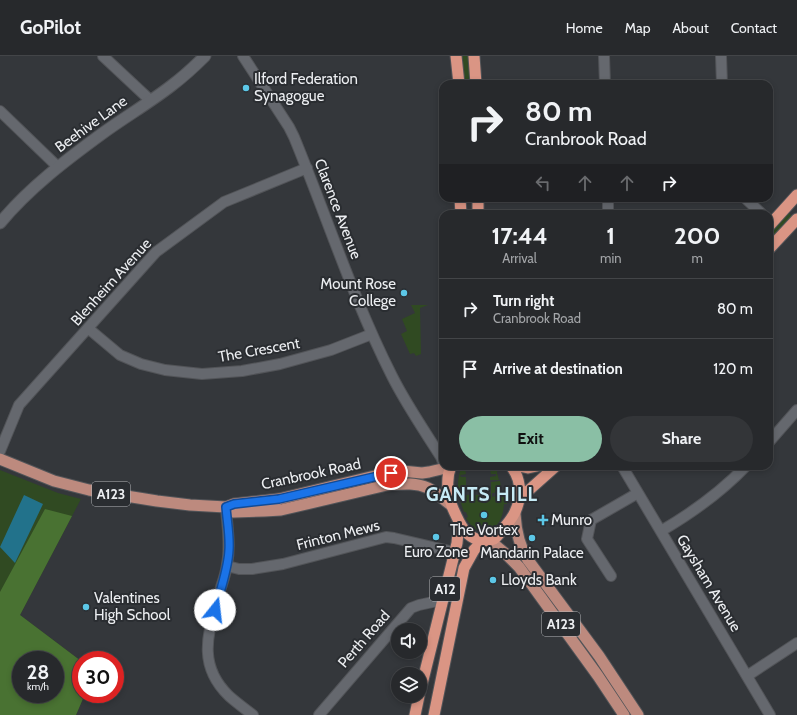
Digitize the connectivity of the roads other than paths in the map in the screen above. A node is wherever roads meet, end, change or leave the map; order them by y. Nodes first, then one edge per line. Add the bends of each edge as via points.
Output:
1 (103, 56) edge
2 (205, 56) edge
3 (243, 56) edge
4 (456, 56) edge
5 (474, 56) edge
6 (604, 56) edge
7 (720, 56) edge
8 (459, 80) edge
9 (476, 80) edge
10 (605, 80) edge
11 (722, 80) edge
12 (150, 100) junction
13 (0, 111) edge
14 (58, 167) junction
15 (307, 168) junction
16 (797, 195) edge
17 (749, 202) edge
18 (758, 210) edge
19 (797, 218) edge
20 (773, 221) edge
21 (0, 223) edge
22 (773, 245) edge
23 (88, 329) junction
24 (372, 334) junction
25 (797, 410) edge
26 (773, 437) edge
27 (0, 451) edge
28 (439, 453) edge
29 (0, 459) edge
30 (439, 469) edge
31 (447, 470) edge
32 (513, 470) edge
33 (552, 470) edge
34 (624, 470) edge
35 (742, 470) edge
36 (638, 493) junction
37 (519, 500) junction
38 (451, 505) junction
39 (226, 507) junction
40 (514, 514) junction
41 (460, 522) junction
42 (661, 531) junction
43 (486, 541) junction
44 (454, 552) junction
45 (227, 566) junction
46 (611, 576) dead end
47 (442, 600) junction
48 (797, 644) edge
49 (426, 667) edge
50 (746, 676) junction
51 (418, 703) edge
52 (253, 715) edge
53 (319, 715) edge
54 (415, 715) edge
55 (434, 715) edge
56 (624, 715) edge
57 (638, 715) edge
58 (770, 715) edge

1 - 12 street
2 - 12 main road, Beehive Lane via 172,86
3 - 15 street, Clarence Avenue via 289,127
4 - 8 highway
5 - 9 highway
6 - 10 street
7 - 11 street
12 - 14 main road, Beehive Lane
13 - 14 street
14 - 21 main road, Beehive Lane via 35,186
15 - 23 street, Blenheim Avenue via 224,202 156,252
15 - 24 street, Clarence Avenue via 356,299
16 - 20 highway
17 - 18 street
19 - 22 highway
23 - 24 street, The Crescent via 120,355 141,364 165,370 202,374 242,371 280,364 331,350
23 - 27 street, Blenheim Avenue via 20,405
24 - 28 street, Clarence Avenue via 392,377
25 - 26 street
29 - 39 main road, Cranbrook Road / A123 via 54,481 89,490 157,501
30 - 39 main road, Cranbrook Road / A123 via 422,473 387,473 279,499
31 - 38 highway
32 - 37 highway, A12 via 519,483
33 - 37 highway
34 - 36 street, Gaysham Avenue
35 - 42 street via 693,512
36 - 42 street, Gaysham Avenue
36 - 46 street via 592,520 587,539
37 - 40 highway, A12
38 - 39 main road, Cranbrook Road / A123 via 420,485 402,484 387,485 281,510 234,512
38 - 41 highway
39 - 45 street via 229,549
40 - 43 highway, A12 via 499,534
40 - 57 main road, A123 via 521,547 528,560 599,656
41 - 43 highway, A123 via 472,538
41 - 44 highway, A12
42 - 50 street, Gaysham Avenue
43 - 55 highway, A12 via 474,550 464,568
43 - 56 main road, A123 via 519,566
44 - 45 street, Frinton Mews via 386,537 283,564 252,569
44 - 47 highway, A12
45 - 52 street via 208,636 209,662 220,685
47 - 49 highway, A12
47 - 53 street, Perth Road via 411,608
48 - 50 street
50 - 58 street, Gaysham Avenue
51 - 54 highway

